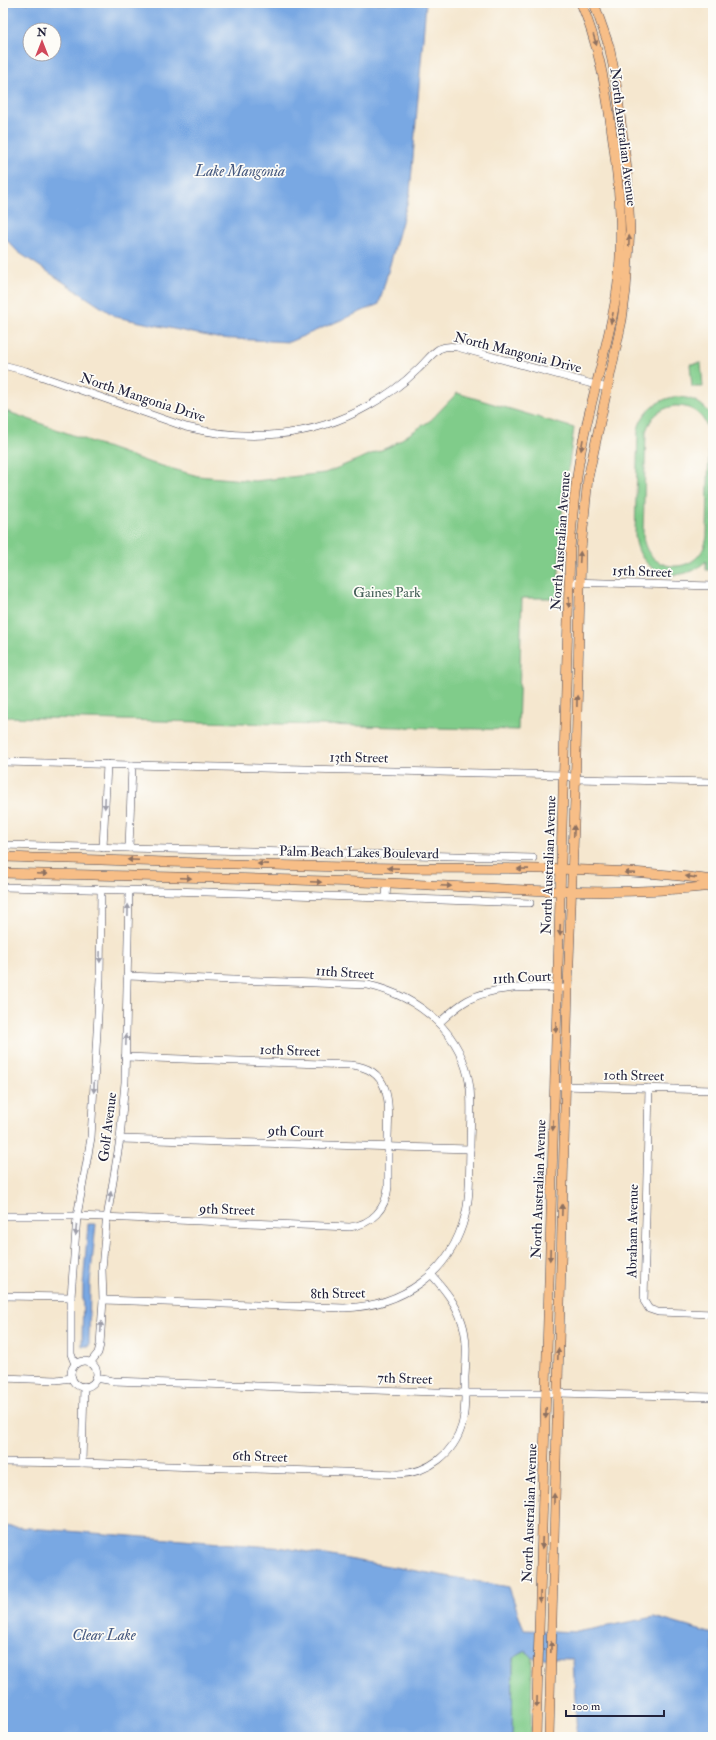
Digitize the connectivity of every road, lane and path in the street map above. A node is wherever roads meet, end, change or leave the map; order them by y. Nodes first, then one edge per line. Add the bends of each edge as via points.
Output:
1 (581, 3) edge
2 (594, 3) edge
3 (3, 365) edge
4 (596, 384) junction
5 (607, 388) junction
6 (569, 582) junction
7 (579, 582) junction
8 (713, 586) edge
9 (3, 762) edge
10 (107, 764) junction
11 (132, 765) junction
12 (564, 775) junction
13 (576, 778) junction
14 (713, 782) edge
15 (3, 845) edge
16 (103, 848) junction
17 (129, 848) junction
18 (209, 850) junction
19 (475, 856) junction
20 (3, 857) edge
21 (532, 858) dead end
22 (209, 863) junction
23 (339, 866) junction
24 (476, 868) junction
25 (562, 870) junction
26 (573, 870) junction
27 (3, 873) edge
28 (208, 879) junction
29 (713, 880) edge
30 (339, 882) junction
31 (387, 883) junction
32 (713, 886) edge
33 (3, 887) edge
34 (101, 890) junction
35 (129, 891) junction
36 (561, 891) junction
37 (207, 892) junction
38 (573, 892) junction
39 (386, 898) junction
40 (530, 903) dead end
41 (128, 976) junction
42 (557, 988) junction
43 (568, 988) junction
44 (439, 1023) junction
45 (125, 1057) junction
46 (554, 1086) junction
47 (566, 1086) junction
48 (649, 1088) junction
49 (713, 1090) edge
50 (120, 1139) junction
51 (389, 1147) junction
52 (470, 1149) junction
53 (3, 1216) edge
54 (77, 1216) junction
55 (106, 1218) junction
56 (431, 1274) junction
57 (3, 1296) edge
58 (71, 1297) junction
59 (103, 1300) junction
60 (713, 1314) edge
61 (90, 1363) junction
62 (75, 1364) junction
63 (3, 1378) edge
64 (72, 1378) junction
65 (96, 1378) junction
66 (84, 1386) junction
67 (465, 1393) junction
68 (546, 1393) junction
69 (557, 1393) junction
70 (713, 1397) edge
71 (3, 1462) edge
72 (82, 1463) junction
73 (536, 1737) edge
74 (548, 1737) edge

1 -> 4 main road, North Australian Avenue via 598,51 604,78 614,146 619,206 616,296 605,354
5 -> 2 main road, North Australian Avenue via 626,290 629,200 625,144 615,75 609,46
3 - 4 street, North Mangonia Drive via 186,427 243,436 300,431 351,415 388,393 436,351 448,346
4 - 5 street, North Mangonia Drive
4 -> 6 main road, North Australian Avenue via 577,477
7 -> 5 main road, North Australian Avenue via 588,478
6 - 7 street, 15th Street
6 -> 12 main road, North Australian Avenue
7 - 8 street, 15th Street
13 -> 7 main road, North Australian Avenue
9 - 10 street, 13th Street
10 - 11 street, 13th Street
10 -> 16 street
11 - 12 street, 13th Street
11 - 17 street
12 - 13 street, 13th Street
12 - 25 main road, North Australian Avenue
13 - 14 street, 13th Street
26 -> 13 main road, North Australian Avenue
15 - 16 street
16 - 17 street
17 - 18 street
18 - 19 street
18 - 22 street
19 - 21 street
19 - 24 street
22 -> 20 main road, Palm Beach Lakes Boulevard
23 -> 22 main road, Palm Beach Lakes Boulevard
24 -> 23 main road, Palm Beach Lakes Boulevard
23 - 30 main road
25 -> 24 main road, Palm Beach Lakes Boulevard
25 - 26 main road, Palm Beach Lakes Boulevard
25 - 36 main road, North Australian Avenue
29 -> 26 main road, Palm Beach Lakes Boulevard via 669,874
26 - 38 main road, North Australian Avenue
27 -> 28 main road
28 -> 30 main road
28 - 37 street
30 - 31 main road
31 -> 36 main road
31 - 39 street
32 - 38 main road via 668,891
33 - 34 street
34 - 35 street
34 -> 54 street, Golf Avenue via 100,979 91,1138
35 - 37 street
41 -> 35 street, Golf Avenue
36 - 38 main road
36 -> 42 main road, North Australian Avenue
37 - 39 street
38 - 43 main road, North Australian Avenue
39 - 40 street
41 - 44 street, 11th Street via 368,986 411,1001
45 -> 41 street, Golf Avenue
42 - 43 street, 11th Court
42 - 44 street, 11th Court via 490,992 457,1006
42 -> 46 main road, North Australian Avenue
43 - 47 main road, North Australian Avenue
44 - 52 street, 11th Street via 460,1054 468,1078 471,1104
45 - 50 street, Golf Avenue
45 - 51 street, 10th Street via 361,1067 370,1070 388,1093
46 - 47 street, 10th Street
46 -> 68 main road, North Australian Avenue
47 - 48 street, 10th Street
69 -> 47 main road, North Australian Avenue
48 - 49 street, 10th Street
48 - 60 street, Abraham Avenue via 644,1301 649,1309 658,1312
50 - 51 street, 9th Court
55 -> 50 street, Golf Avenue
51 - 52 street, 9th Court
51 - 55 street, 9th Street via 385,1202 373,1218 355,1226
52 - 56 street, 8th Street via 468,1200 463,1222 452,1248
53 - 54 street, 9th Street
54 - 55 street, 9th Street
54 -> 58 street, Golf Avenue
55 - 59 street, Golf Avenue via 102,1269
56 - 59 street, 8th Street via 399,1296 359,1307
56 - 67 street, 6th Street via 453,1302 462,1322 466,1346
57 - 58 street
58 - 62 street, Golf Avenue via 71,1354
61 -> 59 street, Golf Avenue via 98,1353 100,1345
61 - 62 street via 83,1361
61 - 65 street via 95,1368
62 - 64 street via 71,1370
63 - 64 street
64 - 66 street via 76,1384
65 - 66 street via 91,1384
65 - 67 street, 7th Street via 113,1381
66 - 72 street
67 - 68 street, 7th Street
67 - 72 street, 6th Street via 462,1425 454,1444 433,1464 414,1472 399,1474
68 - 69 street, 7th Street
68 -> 73 main road, North Australian Avenue
69 - 70 street, 7th Street
74 -> 69 main road, North Australian Avenue
71 - 72 street, 6th Street

